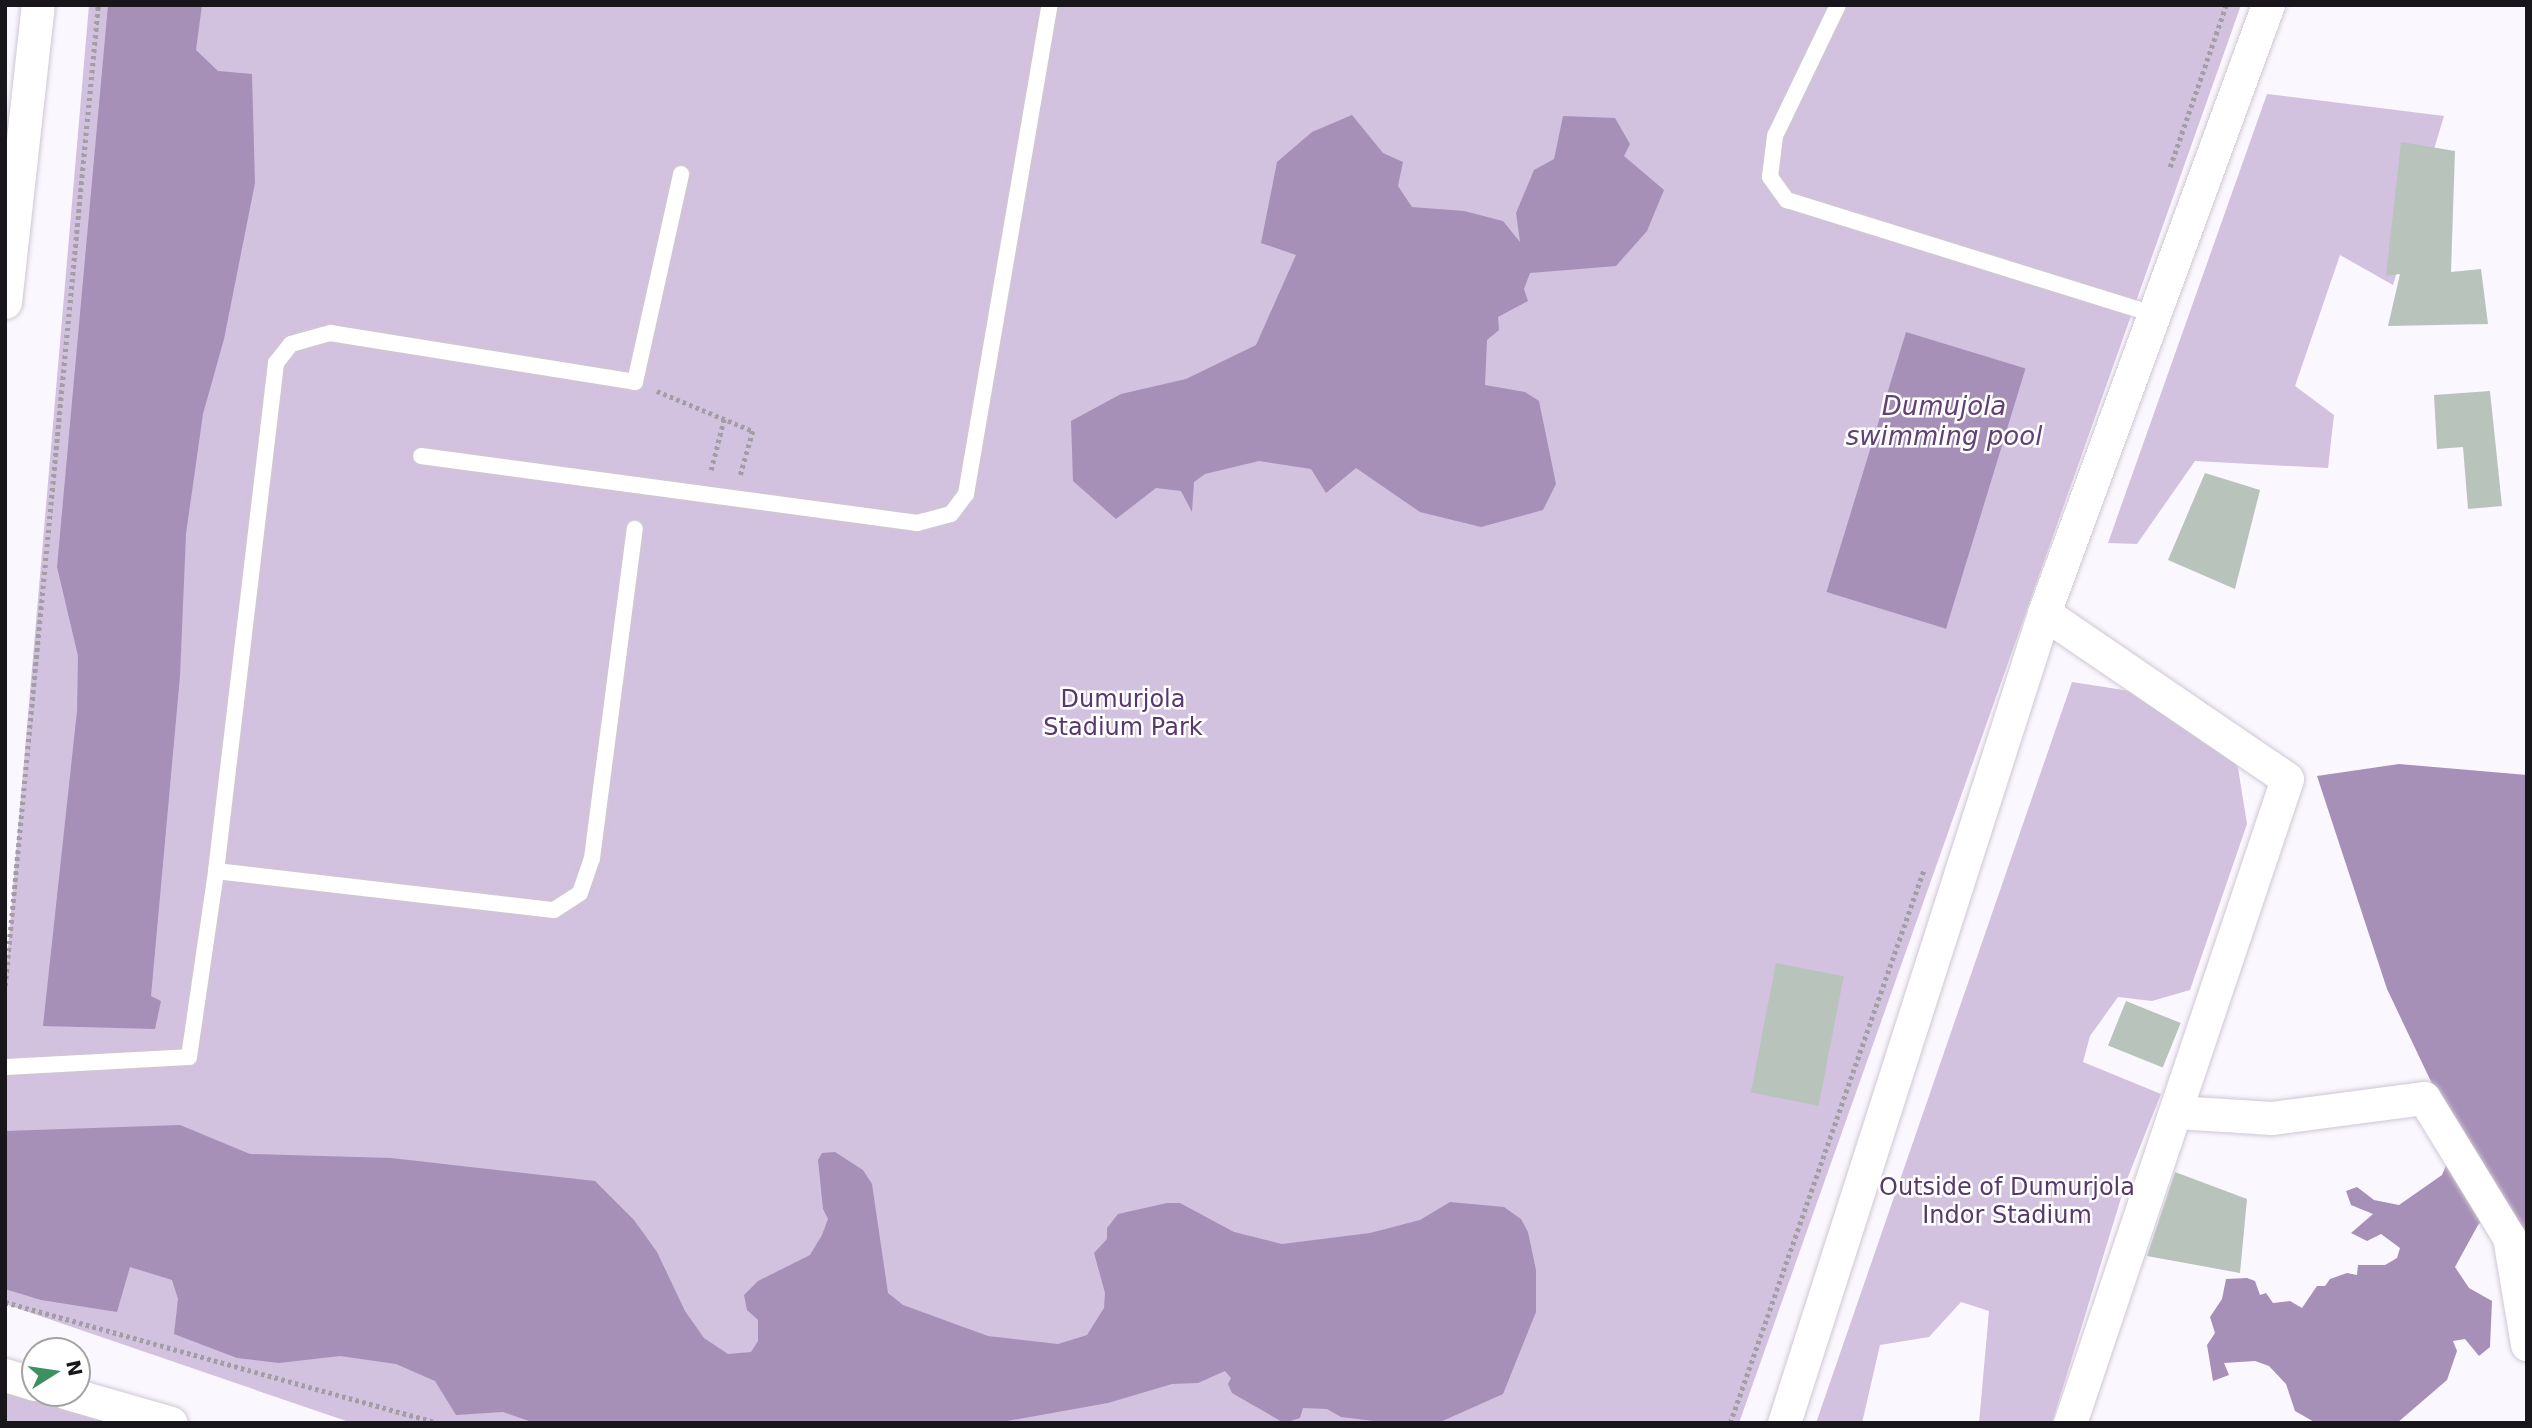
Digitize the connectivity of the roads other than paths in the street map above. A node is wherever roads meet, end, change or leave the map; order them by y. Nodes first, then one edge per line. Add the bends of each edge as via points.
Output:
1 (38, 5) edge
2 (1050, 5) edge
3 (1838, 5) edge
4 (2268, 5) edge
5 (681, 174) dead end
6 (5, 302) edge
7 (2154, 314) junction
8 (421, 456) dead end
9 (635, 529) dead end
10 (2044, 613) junction
11 (216, 871) junction
12 (5, 1067) edge
13 (2176, 1112) junction
14 (2527, 1345) edge
15 (91, 1400) edge
16 (171, 1423) edge
17 (1784, 1423) edge
18 (2070, 1423) edge

1 - 6 street
2 - 8 lane via 966,494 951,514 917,523
3 - 7 lane via 1775,136 1770,177 1787,200
4 - 7 street
5 - 11 lane via 635,382 330,334 290,344 276,363
7 - 10 street
9 - 11 lane via 592,858 580,893 554,910
10 - 13 street via 2287,779
10 - 17 street
11 - 12 lane via 189,1057
13 - 14 street via 2272,1118 2424,1098 2509,1237
13 - 18 street
15 - 16 street

